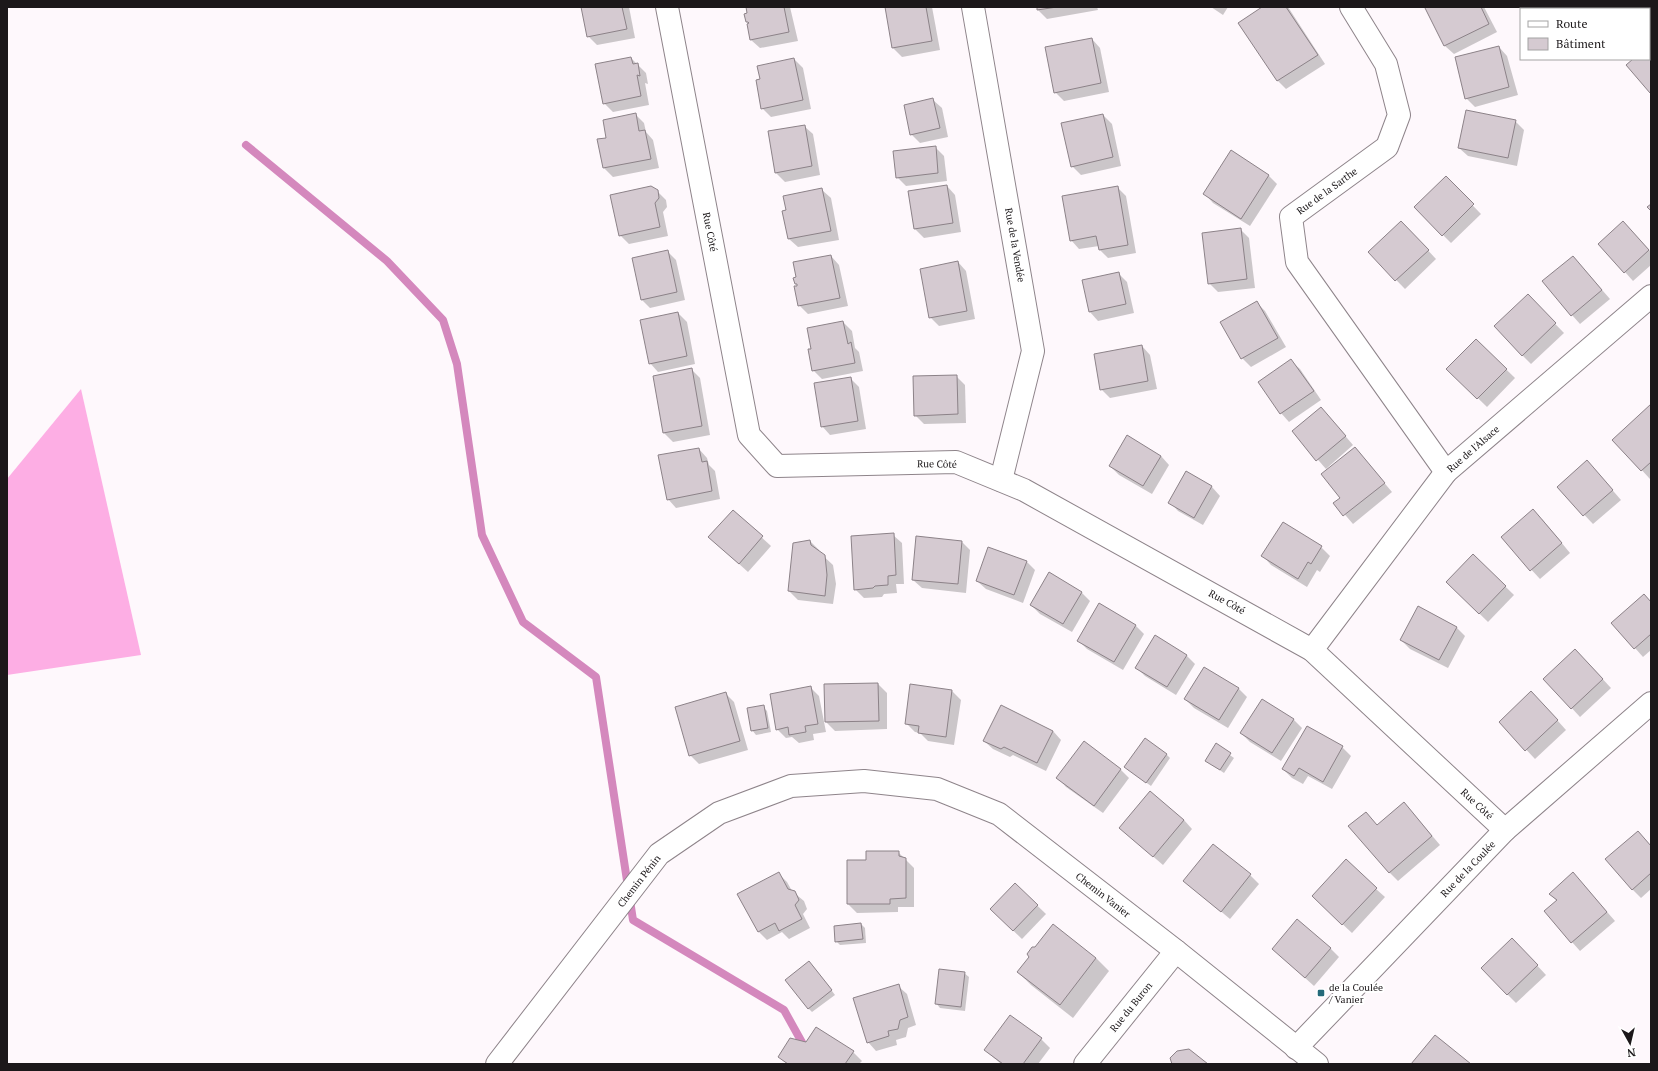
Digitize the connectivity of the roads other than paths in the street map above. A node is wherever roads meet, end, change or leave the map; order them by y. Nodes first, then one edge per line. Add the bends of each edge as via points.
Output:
1 (667, 7) edge
2 (973, 7) edge
3 (1351, 7) edge
4 (1651, 296) edge
5 (1446, 472) junction
6 (1001, 480) junction
7 (1312, 650) junction
8 (1651, 703) edge
9 (864, 781) joint
10 (1505, 830) junction
11 (1176, 951) junction
12 (1296, 1048) junction
13 (497, 1064) edge
14 (1085, 1064) edge
15 (1317, 1064) edge

1 - 6 street, Rue Côté via 749,435 777,466 956,462
2 - 6 street, Rue de la Vendée via 1034,351
3 - 5 street, Rue de la Sarthe via 1386,64 1399,115 1387,147 1291,217 1297,262
4 - 5 street, Rue de l'Alsace
5 - 7 street, Rue de l'Alsace
6 - 7 street, Rue Côté via 1024,490
7 - 10 street, Rue Côté
8 - 10 street, Rue de la Coulée
9 - 11 street, Chemin Vanier via 937,789 999,814
9 - 13 street, Chemin Pénin via 791,786 719,813 659,854
10 - 12 street, Rue de la Coulée
11 - 12 street, Chemin Vanier
11 - 14 street, Rue du Buron
12 - 15 street, Chemin Vanier

